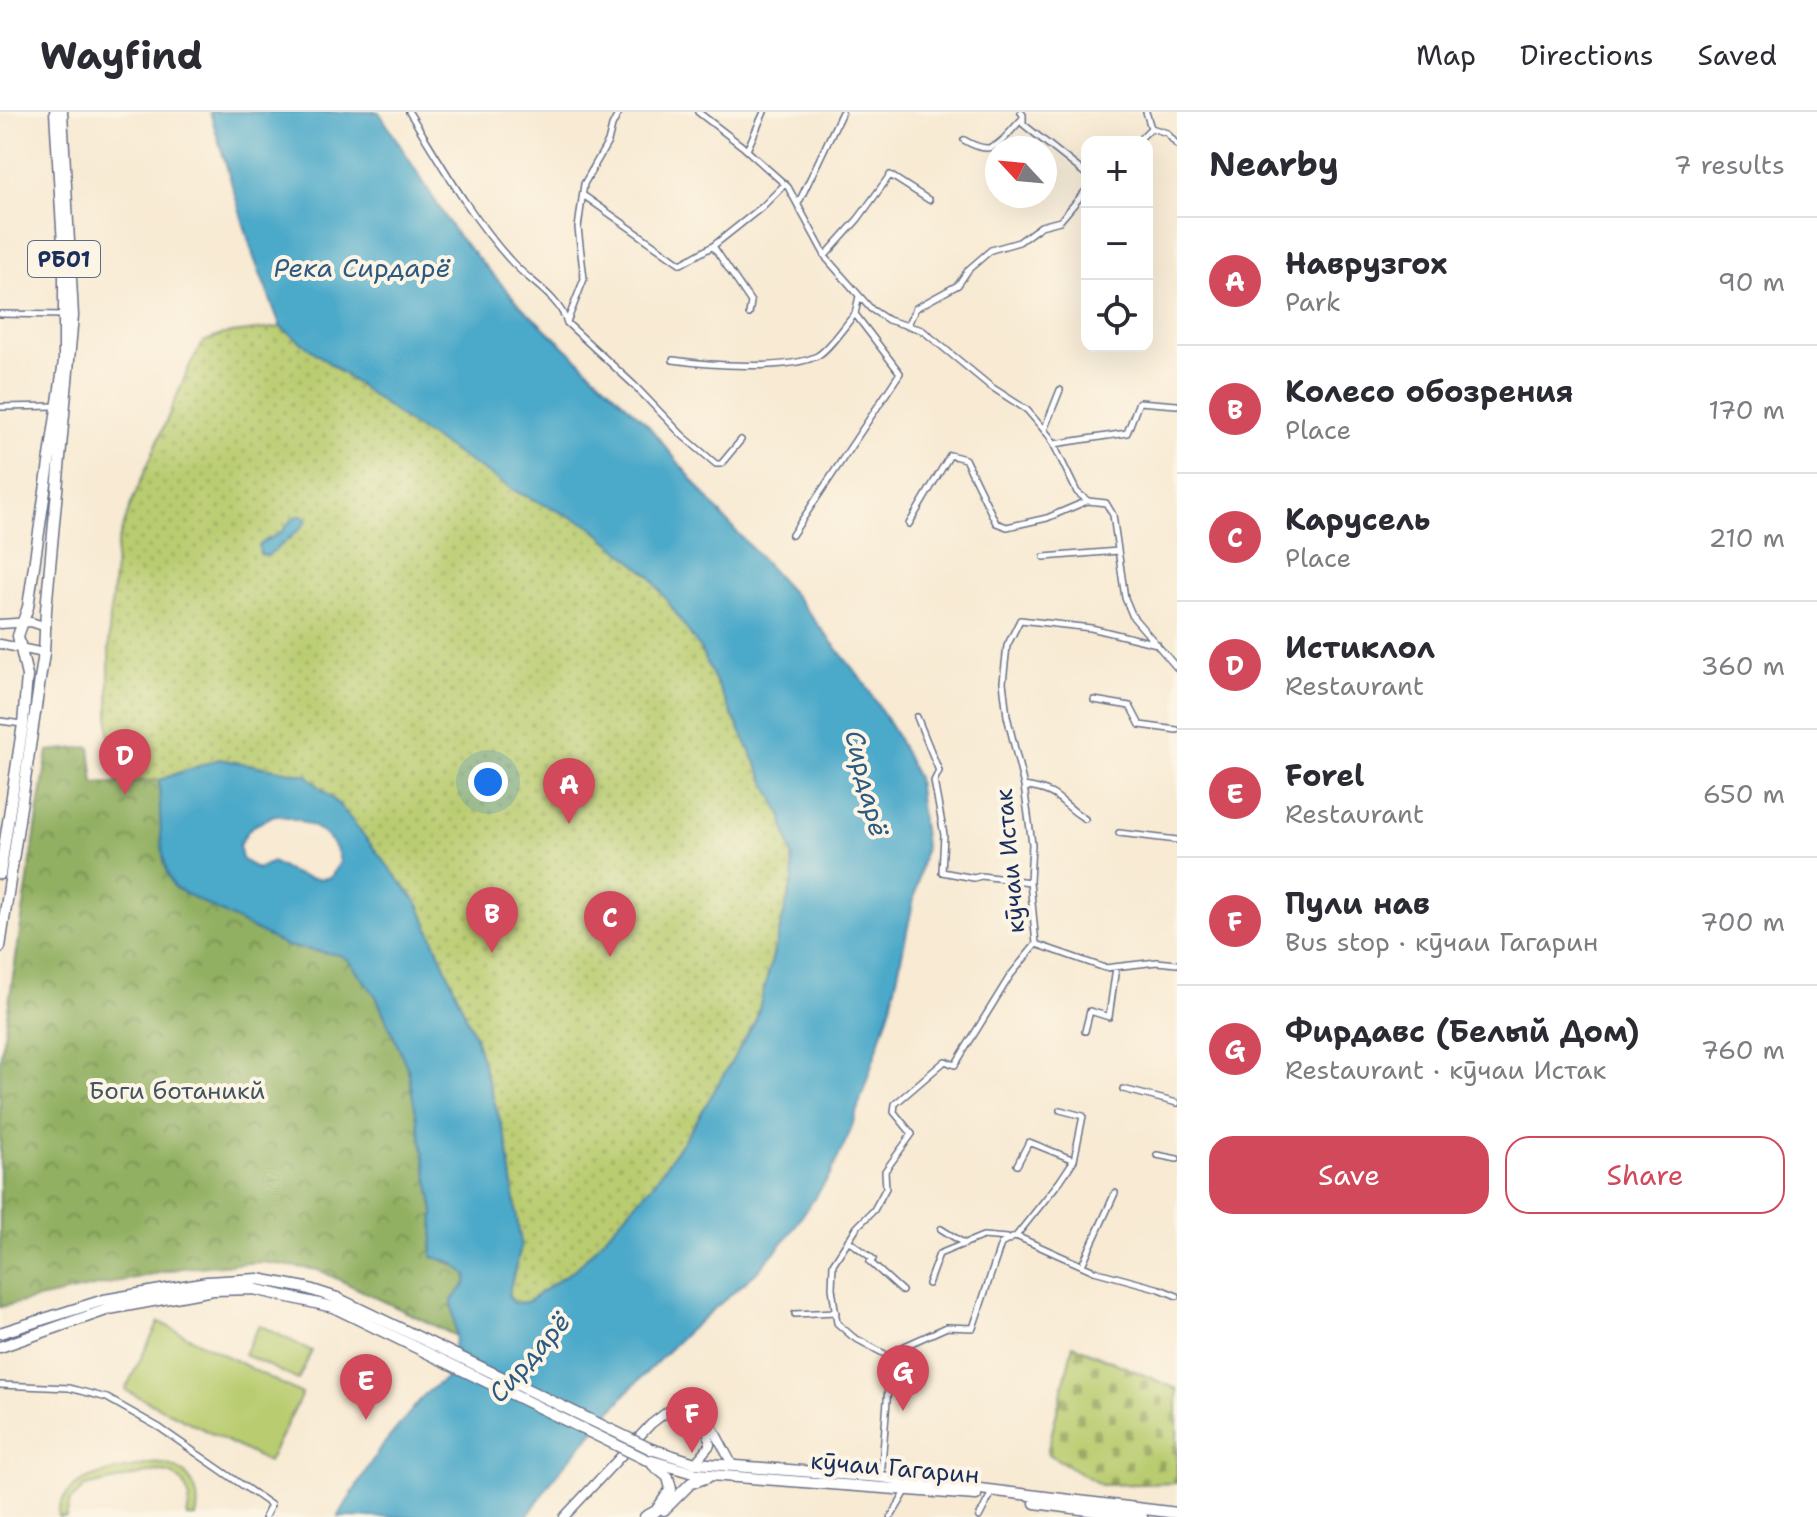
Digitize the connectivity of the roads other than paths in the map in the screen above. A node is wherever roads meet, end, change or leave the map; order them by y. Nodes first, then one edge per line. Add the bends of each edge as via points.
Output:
1 (55, 112) edge
2 (62, 112) edge
3 (409, 112) edge
4 (619, 112) edge
5 (698, 112) edge
6 (764, 112) edge
7 (842, 112) edge
8 (1146, 112) edge
9 (1022, 115) edge
10 (1151, 128) junction
11 (1143, 136) edge
12 (964, 140) dead end
13 (1177, 145) edge
14 (747, 150) junction
15 (1081, 170) edge
16 (785, 184) junction
17 (583, 195) junction
18 (1081, 198) edge
19 (929, 200) dead end
20 (798, 205) junction
21 (713, 246) junction
22 (825, 256) junction
23 (859, 295) junction
24 (0, 314) edge
25 (749, 314) dead end
26 (855, 314) junction
27 (65, 315) junction
28 (567, 323) junction
29 (907, 326) junction
30 (673, 360) dead end
31 (1060, 390) dead end
32 (1177, 405) edge
33 (62, 406) junction
34 (0, 407) edge
35 (1044, 430) junction
36 (741, 440) dead end
37 (1054, 444) junction
38 (1088, 501) junction
39 (909, 524) dead end
40 (792, 535) dead end
41 (1118, 551) junction
42 (1044, 557) dead end
43 (23, 622) junction
44 (0, 624) edge
45 (46, 627) junction
46 (0, 644) edge
47 (1157, 644) junction
48 (20, 648) junction
49 (44, 653) junction
50 (1177, 668) edge
51 (1094, 700) dead end
52 (917, 717) dead end
53 (0, 721) edge
54 (23, 724) junction
55 (1177, 730) edge
56 (1024, 786) junction
57 (1085, 819) dead end
58 (1119, 833) dead end
59 (1177, 840) edge
60 (0, 874) edge
61 (1030, 882) junction
62 (1036, 944) junction
63 (0, 947) edge
64 (1177, 964) edge
65 (1116, 967) junction
66 (1085, 1031) dead end
67 (1123, 1089) dead end
68 (1177, 1103) edge
69 (1060, 1110) dead end
70 (1157, 1155) dead end
71 (1177, 1159) edge
72 (1074, 1160) junction
73 (1017, 1165) dead end
74 (1115, 1193) dead end
75 (941, 1229) dead end
76 (1016, 1236) junction
77 (1008, 1239) junction
78 (848, 1240) junction
79 (966, 1244) junction
80 (1082, 1265) junction
81 (928, 1284) dead end
82 (902, 1291) dead end
83 (1177, 1296) edge
84 (335, 1302) junction
85 (836, 1312) junction
86 (795, 1314) dead end
87 (0, 1333) edge
88 (0, 1347) edge
89 (892, 1358) junction
90 (0, 1385) edge
91 (648, 1454) junction
92 (695, 1463) junction
93 (739, 1467) junction
94 (716, 1474) junction
95 (881, 1482) junction
96 (907, 1489) junction
97 (990, 1496) junction
98 (1177, 1513) edge
99 (265, 1517) edge
100 (564, 1517) edge
101 (572, 1517) edge
102 (645, 1517) edge
103 (657, 1517) edge
104 (891, 1517) edge
105 (979, 1517) edge
106 (1142, 1517) edge

1 - 27 highway, РБ01
2 - 33 highway, РБ01 via 73,316
3 - 28 street via 459,192 510,260 563,310
4 - 17 street
5 - 14 street
6 - 14 street
7 - 20 street
8 - 10 street
9 - 12 street via 994,148 980,150
9 - 15 street via 1023,124
10 - 11 street
10 - 13 street via 1167,133
14 - 16 street
16 - 20 street
16 - 21 street
17 - 21 street via 681,264
17 - 28 street via 578,228 584,279
18 - 29 street via 1060,221 991,250 958,285 916,308
19 - 22 street via 890,175
20 - 22 street
21 - 25 street via 751,302
22 - 23 street
23 - 26 street
23 - 29 street via 888,320
24 - 27 street
26 - 30 street via 819,355 800,360 732,366
26 - 40 street via 900,373
27 - 33 highway, РБ01
28 - 36 street via 716,464
29 - 35 street via 922,330 1027,410
31 - 35 street
32 - 37 street via 1139,402 1127,433
33 - 34 street
33 - 43 highway, РБ01
33 - 45 highway, РБ01
35 - 37 street
37 - 38 street via 1077,492
38 - 39 street via 1007,527 996,523 965,459 950,455
38 - 41 street via 1106,503
41 - 42 street
41 - 47 street via 1125,598 1133,617
43 - 44 main road
43 - 45 main road
43 - 48 highway, РБ01
45 - 49 highway, РБ01
46 - 48 main road
47 - 50 street
47 - 56 street, кӯчаи Истак via 1091,628 1020,620 1007,646 1003,682
48 - 49 main road
48 - 54 highway, РБ01 via 27,676
49 - 63 highway, РБ01
51 - 55 street via 1130,706 1140,725
52 - 61 street via 939,771 934,781 944,835 942,872
53 - 54 street
54 - 60 highway, РБ01
56 - 57 street via 1047,789
56 - 61 street, кӯчаи Истак via 1032,844
58 - 59 street
61 - 62 street, кӯчаи Истак
62 - 65 street via 1105,968
62 - 78 street, кӯчаи Истак via 955,1065 945,1061 895,1104 894,1112 912,1134 885,1171 886,1188 874,1210
64 - 65 street
65 - 66 street via 1109,1017 1090,1011
67 - 68 street
69 - 72 street via 1083,1116
70 - 71 street
72 - 73 street via 1029,1142
72 - 76 street
74 - 80 street
75 - 79 street
76 - 77 street
76 - 80 street
77 - 79 street via 983,1236
77 - 89 street via 1001,1244 973,1328 947,1327 898,1349
78 - 82 street
78 - 85 street, кӯчаи Истак via 833,1264
79 - 81 street via 939,1254
80 - 83 street
84 - 87 highway via 306,1288 258,1279 207,1282 104,1300
84 - 88 highway via 254,1289 213,1290 109,1309
84 - 91 highway, bridge
85 - 86 street
85 - 89 street via 837,1323 853,1337
89 - 95 street
90 - 99 street via 69,1388 107,1398 271,1505
91 - 92 highway, кӯчаи Гагарин
91 - 94 highway, кӯчаи Гагарин via 697,1474
91 - 102 highway via 668,1477 671,1489 665,1502
92 - 93 highway, кӯчаи Гагарин
92 - 101 main road via 710,1445 704,1426 690,1413 670,1415
93 - 95 highway, кӯчаи Гагарин
93 - 100 main road via 708,1419 700,1411 679,1407 651,1424
94 - 95 highway, кӯчаи Гагарин
94 - 103 highway via 691,1483
95 - 96 highway, кӯчаи Гагарин
95 - 98 highway, кӯчаи Гагарин
96 - 97 highway, кӯчаи Гагарин
96 - 104 street
97 - 105 street
97 - 106 highway, кӯчаи Гагарин

